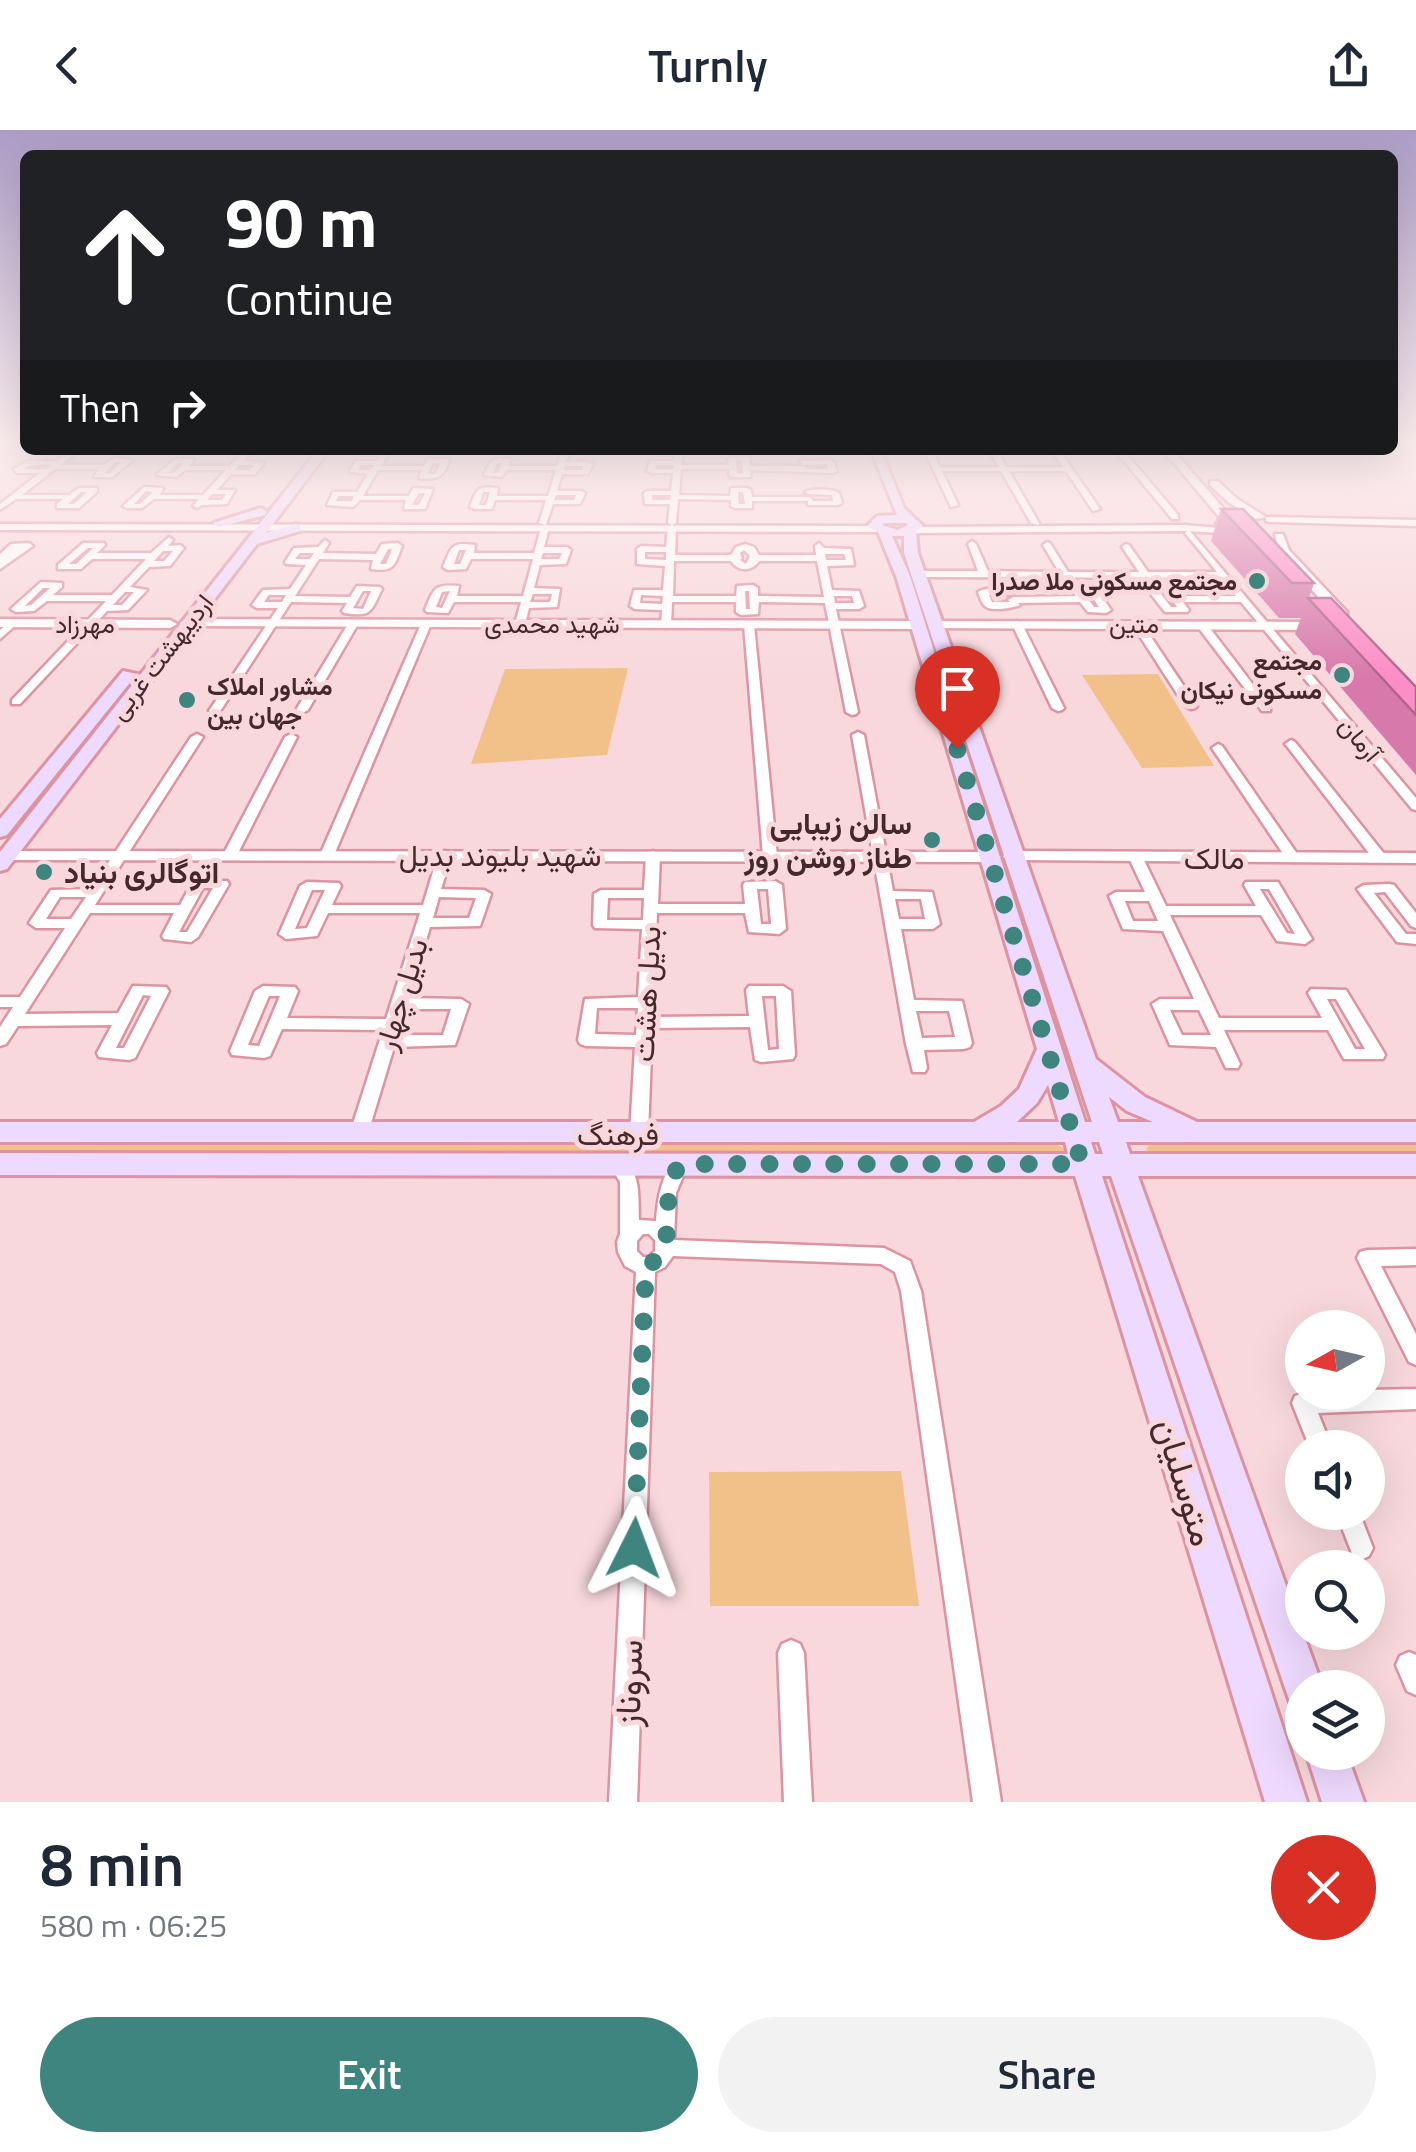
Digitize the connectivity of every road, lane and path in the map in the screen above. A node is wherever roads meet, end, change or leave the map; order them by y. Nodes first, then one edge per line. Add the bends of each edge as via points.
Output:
1 (260, 522) edge
2 (261, 522) edge
3 (545, 522) edge
4 (672, 522) edge
5 (878, 522) edge
6 (879, 522) joint
7 (908, 522) edge
8 (1110, 522) edge
9 (1227, 522) edge
10 (1276, 522) edge
11 (1295, 522) edge
12 (1035, 524) joint
13 (0, 525) edge
14 (216, 525) junction
15 (298, 525) junction
16 (257, 526) junction
17 (544, 526) junction
18 (672, 526) junction
19 (911, 526) junction
20 (1416, 526) edge
21 (1190, 533) dead end
22 (168, 540) dead end
23 (1274, 540) junction
24 (972, 544) dead end
25 (1047, 544) dead end
26 (1126, 547) dead end
27 (90, 556) dead end
28 (153, 556) junction
29 (468, 556) dead end
30 (538, 556) junction
31 (378, 557) dead end
32 (671, 557) junction
33 (918, 574) junction
34 (984, 574) junction
35 (1066, 575) junction
36 (1146, 575) junction
37 (1224, 575) junction
38 (117, 594) junction
39 (46, 598) dead end
40 (527, 598) junction
41 (1082, 598) dead end
42 (290, 599) junction
43 (450, 599) dead end
44 (668, 599) junction
45 (830, 599) junction
46 (1178, 599) dead end
47 (1244, 599) junction
48 (352, 600) dead end
49 (104, 608) junction
50 (6, 623) edge
51 (274, 623) junction
52 (1349, 623) edge
53 (89, 624) junction
54 (178, 624) junction
55 (353, 624) junction
56 (426, 624) junction
57 (520, 624) junction
58 (1021, 624) junction
59 (1137, 624) junction
60 (1202, 624) junction
61 (666, 625) junction
62 (750, 625) junction
63 (836, 625) junction
64 (926, 625) junction
65 (1266, 625) junction
66 (0, 636) edge
67 (16, 702) dead end
68 (1191, 706) dead end
69 (1058, 708) dead end
70 (1266, 709) dead end
71 (302, 710) dead end
72 (215, 711) dead end
73 (852, 712) dead end
74 (90, 722) junction
75 (111, 722) junction
76 (858, 735) dead end
77 (197, 737) dead end
78 (291, 737) dead end
79 (1291, 744) dead end
80 (1218, 748) dead end
81 (1416, 806) edge
82 (0, 831) edge
83 (445, 854) junction
84 (230, 855) junction
85 (327, 855) junction
86 (653, 855) junction
87 (118, 856) junction
88 (770, 856) junction
89 (880, 856) junction
90 (1002, 857) junction
91 (1136, 858) junction
92 (1292, 858) junction
93 (1380, 858) junction
94 (1416, 858) edge
95 (4, 860) edge
96 (94, 893) junction
97 (887, 895) junction
98 (325, 908) dead end
99 (428, 908) junction
100 (750, 908) dead end
101 (84, 909) junction
102 (182, 909) dead end
103 (650, 909) junction
104 (1265, 910) dead end
105 (1161, 911) junction
106 (1413, 916) edge
107 (74, 924) junction
108 (892, 924) junction
109 (1416, 939) edge
110 (0, 1002) edge
111 (24, 1002) junction
112 (398, 1002) junction
113 (646, 1002) junction
114 (1204, 1004) junction
115 (908, 1006) junction
116 (12, 1020) junction
117 (122, 1020) dead end
118 (757, 1021) dead end
119 (278, 1023) dead end
120 (1214, 1024) junction
121 (1332, 1024) dead end
122 (644, 1032) junction
123 (389, 1033) junction
124 (0, 1039) edge
125 (1222, 1041) junction
126 (914, 1044) junction
127 (1049, 1048) junction
128 (1084, 1063) junction
129 (1232, 1064) dead end
130 (918, 1068) dead end
131 (0, 1132) edge
132 (962, 1132) junction
133 (1108, 1132) junction
134 (1214, 1132) junction
135 (1416, 1132) edge
136 (359, 1133) junction
137 (639, 1134) junction
138 (1078, 1148) junction
139 (0, 1164) edge
140 (618, 1164) junction
141 (680, 1164) junction
142 (1119, 1164) junction
143 (1416, 1165) edge
144 (630, 1235) junction
145 (666, 1242) junction
146 (1416, 1257) edge
147 (646, 1264) junction
148 (1416, 1355) edge
149 (1416, 1398) edge
150 (1215, 1429) junction
151 (1314, 1430) edge
152 (1171, 1432) junction
153 (1354, 1530) edge
154 (1361, 1548) dead end
155 (791, 1653) dead end
156 (1298, 1670) edge
157 (1332, 1770) edge
158 (624, 1802) edge
159 (798, 1802) edge
160 (987, 1802) edge
161 (1286, 1802) edge
162 (1343, 1802) edge

1 - 16 main road, اردیبهشت غربی
2 - 16 main road, اردیبهشت غربی
3 - 17 street
4 - 18 street
5 - 18 street
6 - 19 main road
6 - 64 main road
7 - 19 main road
8 - 12 street
9 - 19 street via 1242,535 1185,528
10 - 23 street via 1282,524
11 - 20 street
12 - 19 street
13 - 14 street
14 - 16 main road
14 - 16 main road via 228,533
15 - 16 main road
15 - 16 main road
15 - 17 street
16 - 54 main road, اردیبهشت غربی
17 - 18 street
17 - 30 street
18 - 32 street
19 - 33 main road
20 - 23 street
21 - 37 street, آرمان
22 - 28 street
23 - 52 street
23 - 65 street, متین via 1333,626
24 - 34 street
25 - 35 street
26 - 36 street
27 - 28 street
28 - 38 street
29 - 30 street
30 - 40 street
31 - 42 street via 319,553
32 - 44 street
32 - 45 street via 738,558 738,546 752,547 752,558 821,554
33 - 34 street
33 - 64 main road
34 - 35 street
35 - 36 street
36 - 37 street
37 - 47 street, آرمان
38 - 39 street
38 - 49 street
38 - 49 street via 142,590 124,608
40 - 43 street
40 - 57 street
41 - 58 street via 1011,596
42 - 48 street
42 - 51 street
44 - 45 street via 741,599 741,588 754,588 754,599
44 - 61 street
45 - 63 street
46 - 47 street
47 - 65 street, آرمان
49 - 53 street
50 - 53 street, مهرزاد
50 - 66 street
51 - 54 street, شهید محمدی
51 - 55 street, شهید محمدی
51 - 72 street
53 - 54 street, مهرزاد
53 - 67 street
54 - 74 main road, اردیبهشت غربی
54 - 75 main road, اردیبهشت غربی
55 - 56 street, شهید محمدی
55 - 71 street
56 - 57 street, شهید محمدی
56 - 85 street
57 - 61 street, شهید محمدی
58 - 59 street, متین
58 - 64 street, متین
58 - 69 street
59 - 60 street, متین
59 - 68 street
60 - 65 street, متین
60 - 70 street
61 - 62 street, شهید محمدی
62 - 63 street, شهید محمدی
62 - 88 street
63 - 64 street, شهید محمدی
63 - 73 street
64 - 90 main road
65 - 81 street, آرمان
74 - 75 main road
74 - 82 main road, اردیبهشت غربی
75 - 95 main road, اردیبهشت غربی
76 - 89 street
77 - 87 street
78 - 84 street
79 - 93 street
80 - 92 street
83 - 85 street, شهید بلیوند بدیل
83 - 86 street, شهید بلیوند بدیل
83 - 99 street, بدیل چهار
84 - 85 street, شهید بلیوند بدیل
84 - 87 street, شهید بلیوند بدیل
86 - 88 street, شهید بلیوند بدیل
86 - 103 street, بدیل هشت
87 - 95 street, شهید بلیوند بدیل
87 - 96 street
88 - 89 street, شهید بلیوند بدیل
89 - 90 street, شهید بلیوند بدیل
89 - 97 street
90 - 91 street, مالک
90 - 127 main road, متوسلیان
90 - 128 main road, متوسلیان
91 - 92 street, مالک
91 - 105 street
92 - 93 street, مالک
93 - 94 street, مالک
96 - 101 street
96 - 107 street via 56,894 36,923
97 - 108 street
97 - 108 street via 927,895 934,924
98 - 99 street
99 - 112 street, بدیل چهار
100 - 103 street
101 - 102 street
101 - 107 street
103 - 113 street, بدیل هشت
104 - 105 street
105 - 114 street
106 - 109 street via 1389,888 1364,889 1402,939
107 - 111 street
108 - 115 street
110 - 111 street
111 - 116 street
112 - 123 street, بدیل چهار
112 - 123 street via 461,1004 450,1041
113 - 122 street, بدیل هشت
113 - 122 street via 590,1003 586,1040
114 - 120 street
114 - 125 street via 1160,1004 1176,1041
115 - 126 street
115 - 126 street via 956,1005 964,1043
116 - 117 street
116 - 124 street
118 - 122 street
119 - 123 street
120 - 121 street
120 - 125 street
122 - 137 street, بدیل هشت
123 - 136 street, بدیل چهار
125 - 129 street
126 - 130 street
127 - 132 main road via 1026,1102 1008,1118
127 - 138 main road, متوسلیان
128 - 133 main road, متوسلیان
128 - 134 main road via 1136,1104
131 - 136 main road, فرهنگ
132 - 137 main road, فرهنگ
132 - 138 main road, فرهنگ
133 - 134 main road, فرهنگ
133 - 138 main road, فرهنگ
133 - 142 main road, متوسلیان
134 - 135 main road, فرهنگ
136 - 137 main road, فرهنگ
138 - 141 main road, فرهنگ
138 - 142 main road, فرهنگ
138 - 152 main road, متوسلیان
139 - 140 main road, فرهنگ
140 - 141 main road, فرهنگ
140 - 144 street via 630,1181
141 - 145 street via 667,1193
142 - 143 main road, فرهنگ
142 - 150 main road, متوسلیان
144 - 145 street via 648,1228
144 - 147 street via 626,1252
145 - 147 street via 661,1259
145 - 160 street via 884,1256 903,1267
146 - 148 street via 1367,1258
147 - 158 street, سروناز
149 - 151 street via 1303,1403
150 - 152 main road
150 - 156 main road, متوسلیان
152 - 161 main road, متوسلیان
153 - 154 street
155 - 159 street
157 - 162 main road

